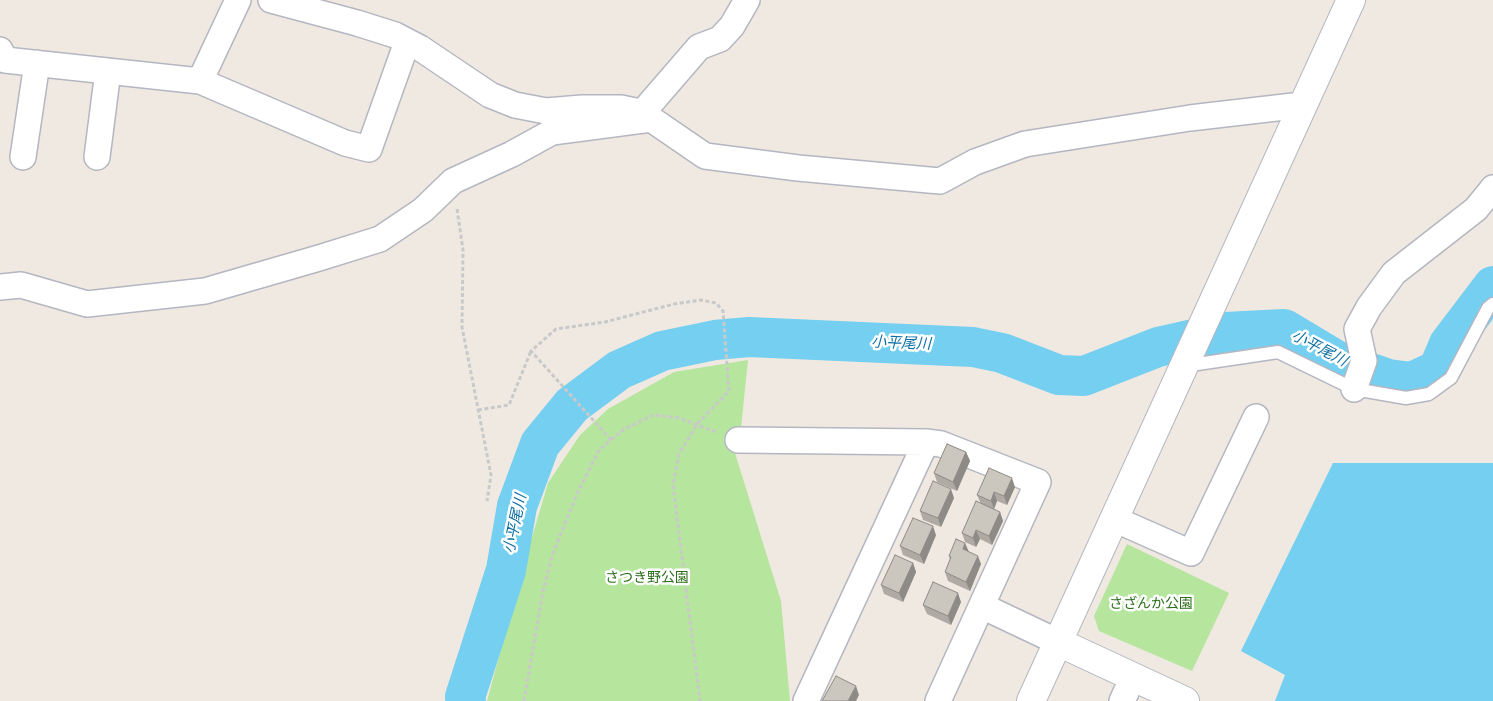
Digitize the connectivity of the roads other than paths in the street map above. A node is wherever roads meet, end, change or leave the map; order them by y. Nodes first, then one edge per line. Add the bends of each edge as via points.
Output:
1 (238, 0) edge
2 (271, 0) edge
3 (747, 0) edge
4 (1351, 0) edge
5 (407, 42) junction
6 (0, 50) edge
7 (36, 63) junction
8 (108, 71) junction
9 (200, 80) junction
10 (1302, 105) junction
11 (646, 116) junction
12 (23, 157) dead end
13 (97, 157) dead end
14 (1493, 188) edge
15 (0, 287) edge
16 (1493, 304) edge
17 (1187, 359) junction
18 (1354, 389) junction
19 (1256, 417) dead end
20 (738, 440) road end
21 (926, 442) junction
22 (1114, 519) junction
23 (982, 606) junction
24 (1058, 642) junction
25 (1127, 689) edge
26 (806, 701) edge
27 (938, 701) edge
28 (1031, 701) edge
29 (1185, 701) edge

1 - 9 street
2 - 5 street via 357,23
3 - 11 street via 732,26 720,39 699,47
4 - 10 street
5 - 9 street via 369,149 345,143
5 - 11 street via 490,95 515,105 546,111 621,108
6 - 7 street via 5,60
7 - 8 street
7 - 12 street
8 - 9 street
8 - 13 street
10 - 11 street via 1190,118 1025,144 975,162 940,181 705,156
10 - 17 street
11 - 15 street via 552,132 453,181 423,210 380,239 205,291 87,304 21,285
14 - 18 street via 1476,209 1394,273 1369,307 1357,328 1364,361
16 - 18 lane via 1450,378 1429,394 1406,398
17 - 18 lane via 1278,352
17 - 22 street
19 - 22 street via 1191,553
20 - 21 street
21 - 23 street via 941,444 1038,482
21 - 26 street
22 - 24 street
23 - 24 street
23 - 27 street
24 - 25 street
24 - 28 street
25 - 29 street

